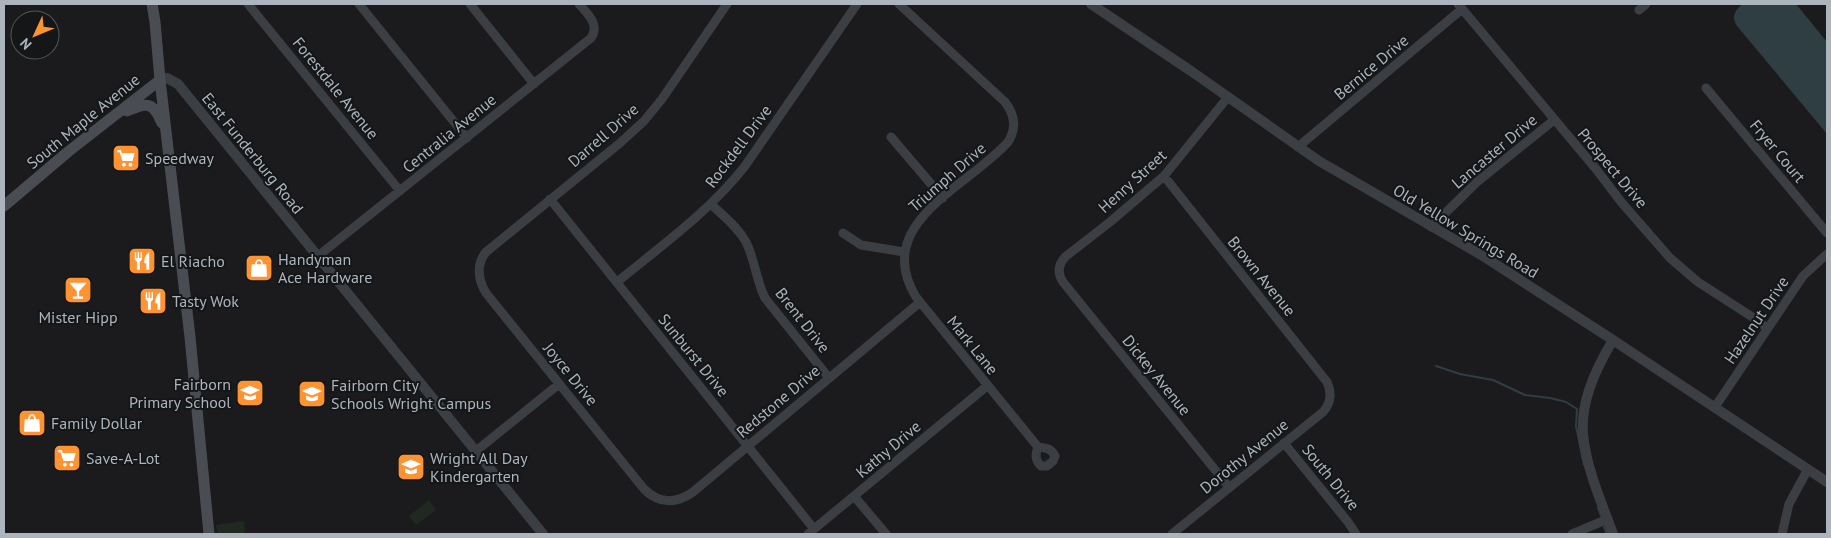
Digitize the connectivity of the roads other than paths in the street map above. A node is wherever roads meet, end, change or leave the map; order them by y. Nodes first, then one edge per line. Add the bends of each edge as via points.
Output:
1 (152, 4) edge
2 (248, 4) edge
3 (359, 4) edge
4 (470, 4) edge
5 (579, 4) edge
6 (727, 4) edge
7 (857, 4) edge
8 (899, 4) edge
9 (1091, 4) edge
10 (1460, 6) edge
11 (160, 80) junction
12 (534, 84) junction
13 (1706, 88) dead end
14 (1228, 97) junction
15 (110, 120) junction
16 (1554, 120) junction
17 (167, 134) junction
18 (891, 137) dead end
19 (467, 138) junction
20 (1298, 147) junction
21 (1164, 176) junction
22 (400, 192) junction
23 (943, 198) junction
24 (550, 199) junction
25 (711, 204) junction
26 (4, 206) edge
27 (1432, 226) junction
28 (843, 233) dead end
29 (1827, 233) edge
30 (904, 252) junction
31 (1827, 254) edge
32 (318, 256) junction
33 (480, 268) joint
34 (616, 282) junction
35 (1063, 282) joint
36 (919, 303) junction
37 (1767, 328) junction
38 (1613, 340) junction
39 (829, 378) junction
40 (560, 384) junction
41 (987, 386) junction
42 (1330, 398) joint
43 (1715, 407) junction
44 (1284, 443) junction
45 (747, 445) junction
46 (1038, 448) dead end
47 (476, 451) junction
48 (1808, 469) junction
49 (1827, 482) edge
50 (1229, 488) junction
51 (648, 493) joint
52 (854, 496) junction
53 (1608, 519) junction
54 (811, 532) edge
55 (1354, 532) edge
56 (209, 534) edge
57 (543, 534) edge
58 (886, 534) edge
59 (1172, 534) edge
60 (1572, 534) edge
61 (1613, 534) edge
62 (1782, 534) edge

1 - 11 main road
2 - 22 street, Forestdale Avenue
3 - 19 street
4 - 12 street
5 - 12 street, Centralia Avenue via 594,22 594,31 590,38
6 - 24 street, Darrell Drive via 644,121
7 - 25 street, Rockdell Drive via 745,166
8 - 23 street, Triumph Drive via 1005,102 1013,114 1014,127 1005,146
9 - 14 street, Old Yellow Springs Road
10 - 16 street, Prospect Drive
10 - 20 street, Bernice Drive
11 - 15 main road, South Maple Avenue
11 - 17 main road
11 - 32 street, East Funderburg Road via 168,78 178,84
12 - 19 street, Centralia Avenue
13 - 29 street, Fryer Court
14 - 20 street, Old Yellow Springs Road
14 - 21 street, Henry Street
15 - 17 main road via 148,105 156,111
15 - 26 main road, South Maple Avenue
16 - 27 street, Lancaster Drive via 1477,182
16 - 37 street, Prospect Drive via 1678,266
17 - 56 main road
18 - 23 street
19 - 22 street, Centralia Avenue
20 - 27 street, Old Yellow Springs Road
21 - 35 street, Henry Street via 1065,257 1058,270
21 - 42 street, Brown Avenue via 1327,382
22 - 32 street, Centralia Avenue
23 - 30 street, Triumph Drive via 914,226
24 - 33 street, Darrell Drive via 486,252
24 - 34 street, Sunburst Drive
25 - 34 street, Rockdell Drive
25 - 39 street, Brent Drive via 745,241 765,298
27 - 38 street, Old Yellow Springs Road
28 - 30 street via 861,245
30 - 36 street, Mark Lane via 907,279
31 - 37 street, Hazelnut Drive via 1810,268
32 - 47 street, East Funderburg Road
33 - 40 street, Joyce Drive via 486,293
34 - 45 street, Sunburst Drive
35 - 50 street, Dickey Avenue
36 - 39 street, Redstone Drive
36 - 41 street, Mark Lane
37 - 43 street, Hazelnut Drive
38 - 43 street, Old Yellow Springs Road
38 - 53 street via 1588,395 1583,440
39 - 45 street, Redstone Drive
40 - 47 street
40 - 51 street, Joyce Drive
41 - 46 street, Mark Lane
41 - 52 street, Kathy Drive
42 - 44 street, Dorothy Avenue via 1323,412
43 - 48 street, Old Yellow Springs Road
44 - 50 street, Dorothy Avenue
44 - 55 street, South Drive
45 - 51 street, Redstone Drive via 678,500 660,500
45 - 54 street, Sunburst Drive
47 - 57 street, East Funderburg Road
48 - 49 street, Old Yellow Springs Road
48 - 62 street via 1789,504
50 - 59 street, Dorothy Avenue
52 - 54 street, Kathy Drive
52 - 58 street
53 - 60 street
53 - 61 street

